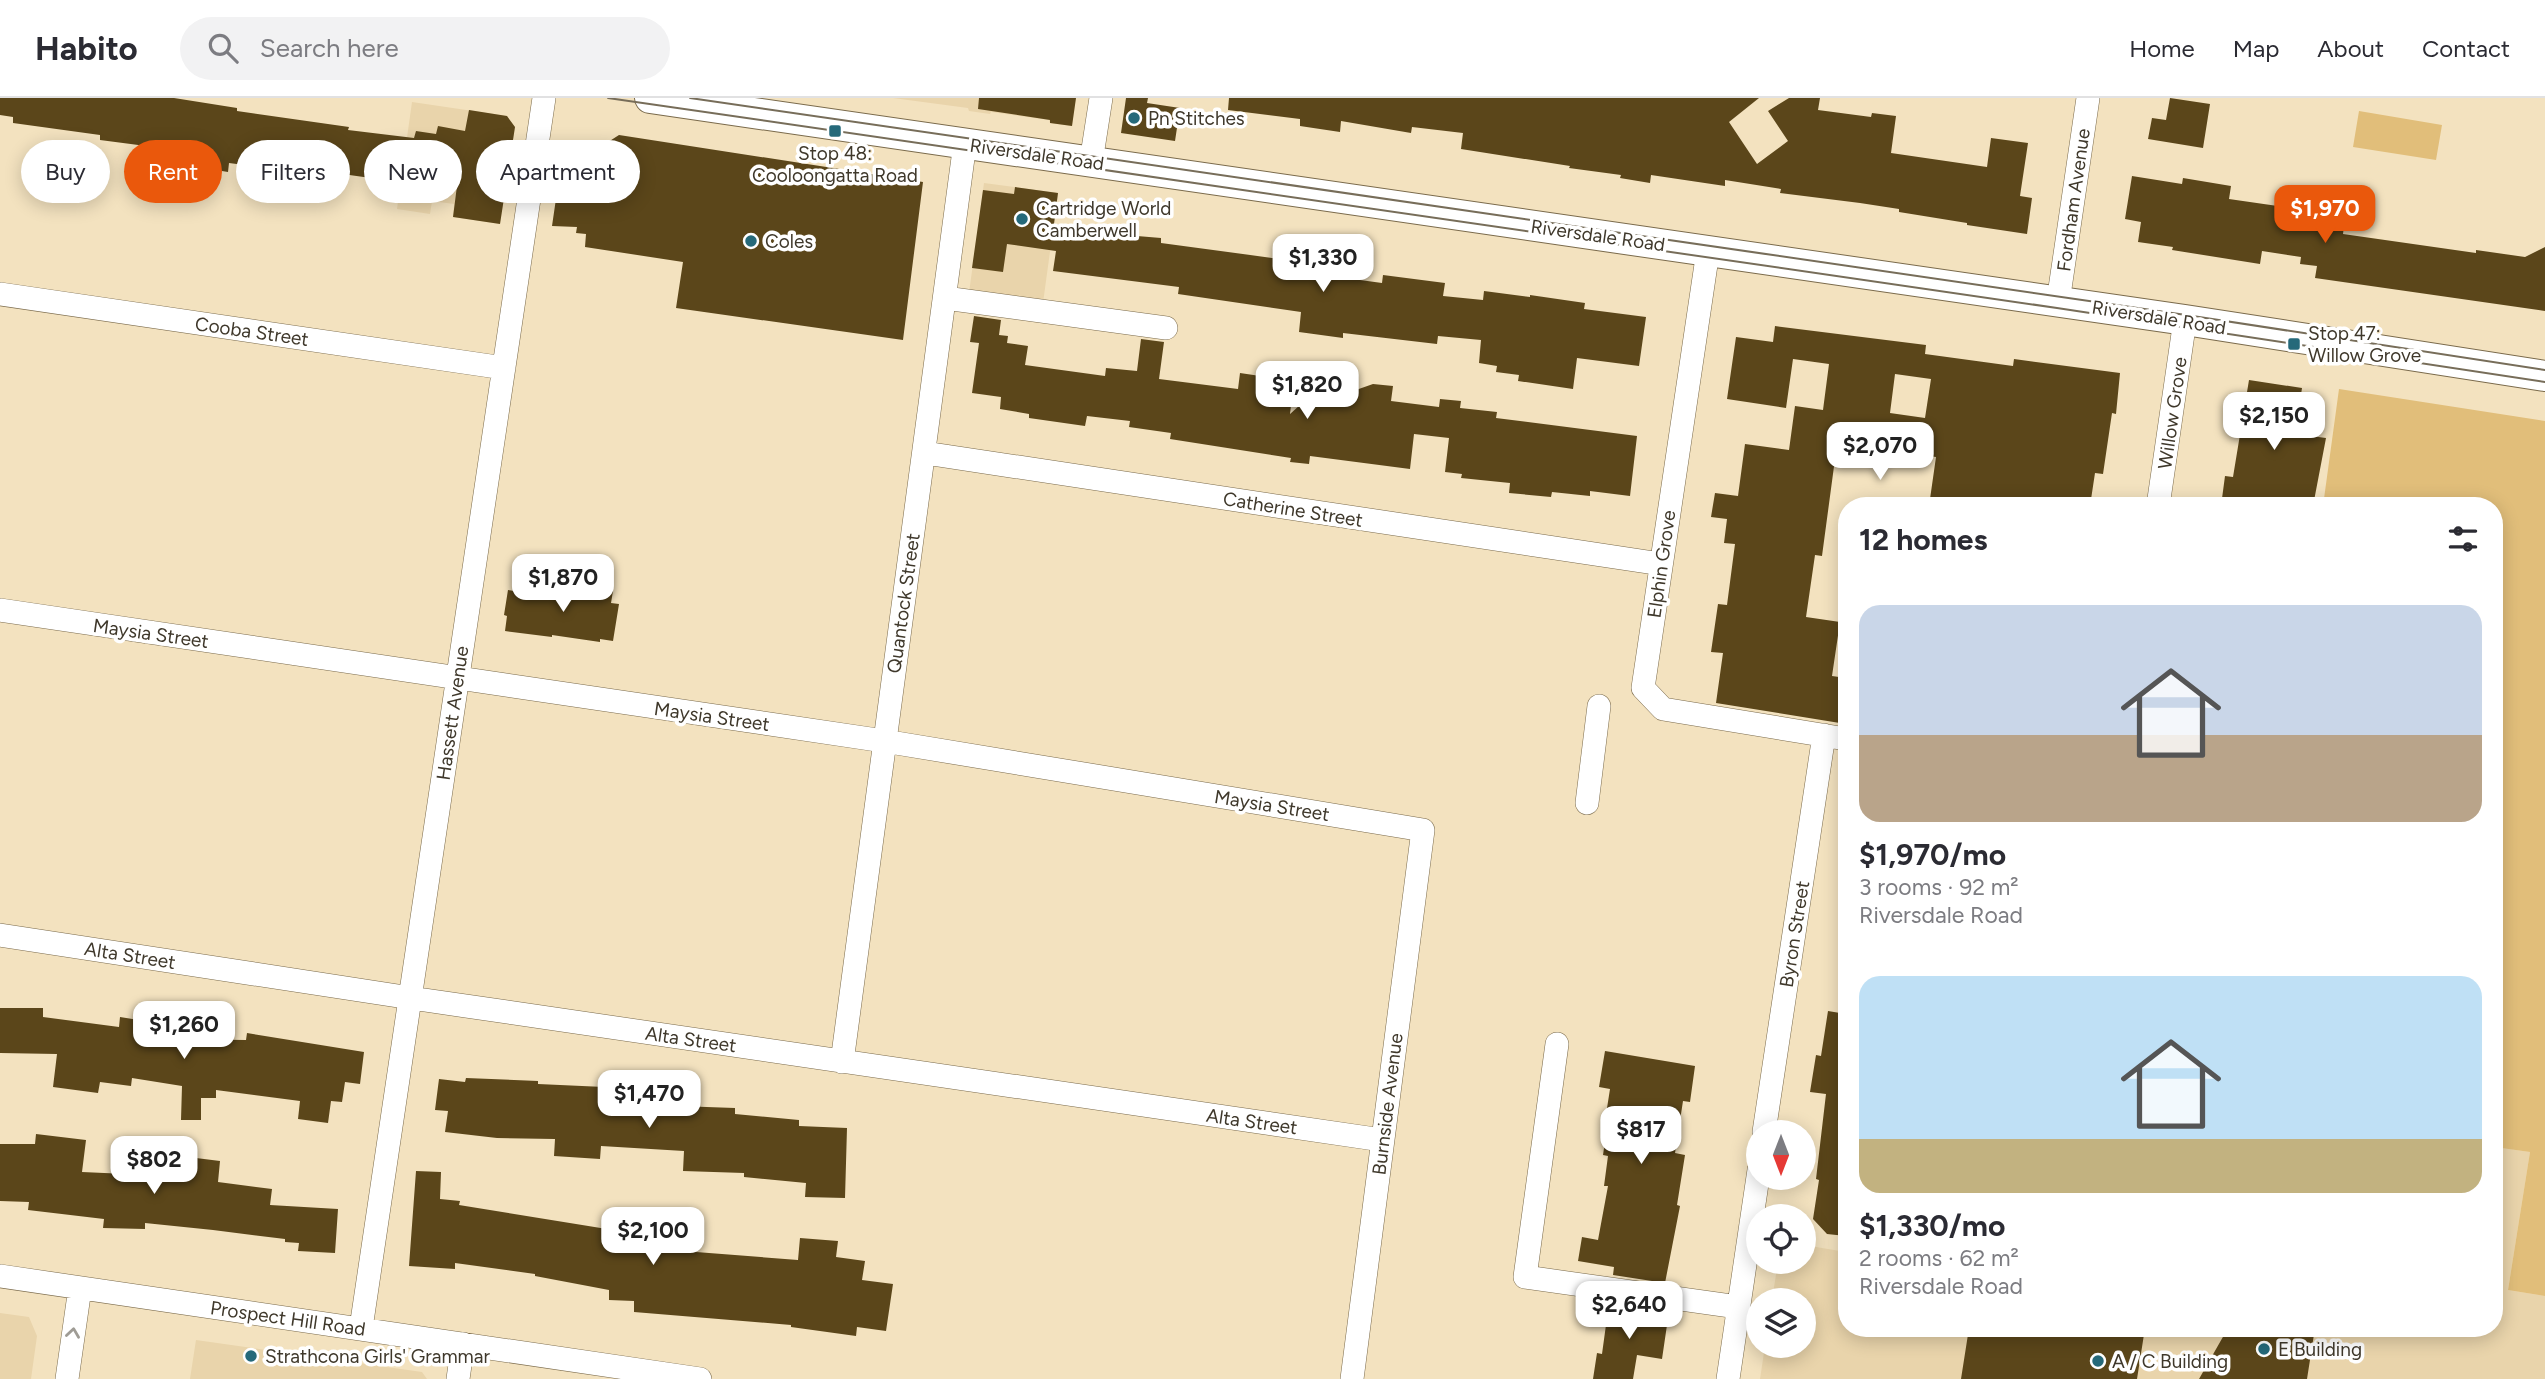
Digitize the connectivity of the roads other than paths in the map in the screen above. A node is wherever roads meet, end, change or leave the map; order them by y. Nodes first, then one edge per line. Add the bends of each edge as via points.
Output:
1 (544, 98) edge
2 (650, 98) edge
3 (1101, 98) edge
4 (2088, 98) edge
5 (965, 143) junction
6 (1091, 162) junction
7 (1708, 251) junction
8 (0, 294) edge
9 (944, 298) junction
10 (2058, 302) junction
11 (2185, 320) junction
12 (1166, 328) dead end
13 (504, 368) junction
14 (2545, 376) edge
15 (925, 453) junction
16 (2159, 497) edge
17 (1661, 564) junction
18 (0, 610) edge
19 (457, 678) junction
20 (1599, 706) dead end
21 (1835, 737) edge
22 (884, 741) junction
23 (1587, 803) dead end
24 (1423, 830) joint
25 (0, 935) edge
26 (411, 998) junction
27 (1557, 1044) dead end
28 (842, 1062) junction
29 (1767, 1120) edge
30 (1382, 1140) junction
31 (1756, 1190) edge
32 (0, 1276) edge
33 (79, 1288) junction
34 (1738, 1307) junction
35 (361, 1328) junction
36 (463, 1344) junction
37 (67, 1379) edge
38 (458, 1379) edge
39 (700, 1379) edge
40 (1352, 1379) edge
41 (1728, 1379) edge

1 - 13 street, Hassett Avenue
2 - 5 main road, Riversdale Road
3 - 6 street
4 - 10 street, Fordham Avenue
5 - 6 main road, Riversdale Road
5 - 9 street, Quantock Street
6 - 7 main road, Riversdale Road
7 - 10 main road, Riversdale Road
7 - 17 street, Elphin Grove
8 - 13 street, Cooba Street
9 - 12 street
9 - 15 street, Quantock Street
10 - 11 main road, Riversdale Road
11 - 14 main road, Riversdale Road
11 - 16 street, Willow Grove
13 - 19 street, Hassett Avenue
15 - 17 street, Catherine Street
15 - 22 street, Quantock Street
17 - 21 street, Elphin Grove via 1643,688 1663,709
18 - 19 street, Maysia Street
19 - 22 street, Maysia Street
19 - 26 street, Hassett Avenue
20 - 23 street
21 - 29 street, Byron Street
22 - 24 street, Maysia Street
22 - 28 street, Quantock Street
24 - 30 street, Burnside Avenue
25 - 26 street, Alta Street
26 - 28 street, Alta Street
26 - 35 street, Hassett Avenue
27 - 34 street via 1525,1277
28 - 30 street, Alta Street
30 - 40 street, Burnside Avenue
31 - 34 street
32 - 33 street, Prospect Hill Road
33 - 35 street, Prospect Hill Road
37 -> 33 street
34 - 41 street
35 - 36 street, Prospect Hill Road
36 - 38 street
36 - 39 street, Prospect Hill Road

